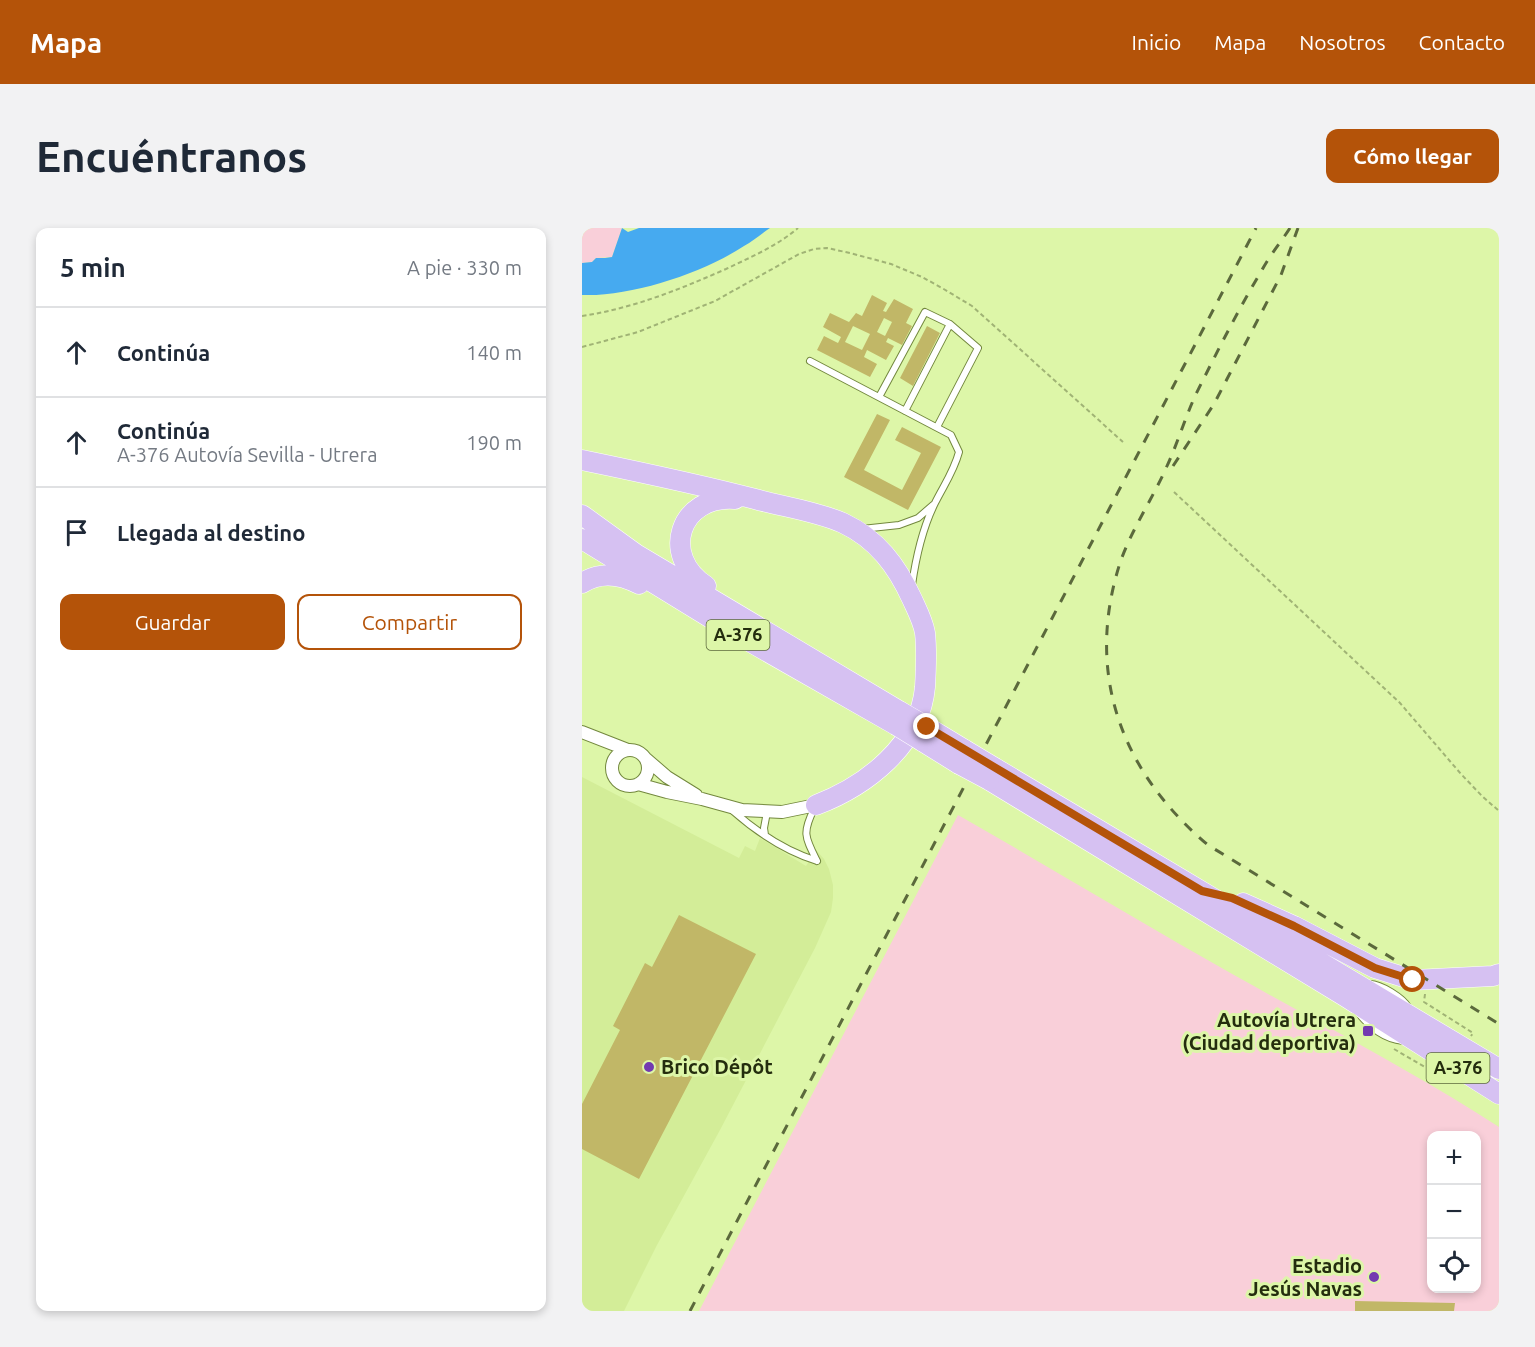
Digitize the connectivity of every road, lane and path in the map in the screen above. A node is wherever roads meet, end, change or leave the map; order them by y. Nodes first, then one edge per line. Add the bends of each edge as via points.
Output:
1 (798, 228) edge
2 (582, 316) edge
3 (950, 324) junction
4 (582, 347) edge
5 (810, 361) dead end
6 (879, 397) junction
7 (905, 411) junction
8 (937, 427) junction
9 (1123, 442) dead end
10 (582, 460) edge
11 (1174, 492) dead end
12 (759, 500) junction
13 (935, 502) junction
14 (582, 515) edge
15 (855, 529) junction
16 (582, 539) edge
17 (582, 583) edge
18 (910, 595) junction
19 (740, 636) junction
20 (784, 641) junction
21 (899, 719) junction
22 (582, 732) edge
23 (628, 750) junction
24 (642, 755) junction
25 (992, 774) junction
26 (638, 784) junction
27 (702, 799) junction
28 (816, 805) junction
29 (728, 806) junction
30 (1499, 811) edge
31 (767, 812) junction
32 (765, 835) junction
33 (1202, 891) junction
34 (1499, 974) edge
35 (1425, 990) dead end
36 (1351, 991) junction
37 (1471, 1036) dead end
38 (1392, 1048) dead end
39 (1499, 1069) edge
40 (1444, 1078) dead end
41 (1499, 1094) edge

1 - 2 path via 758,254 647,302
3 - 6 lane via 925,312
3 - 7 lane
3 - 8 lane via 978,348
4 - 9 path via 638,332 715,301 798,254 827,248 891,264 972,306
5 - 6 lane
6 - 7 lane
7 - 8 lane
8 - 13 lane via 951,435 959,452
10 - 12 main road
11 - 30 path via 1400,703 1461,774
12 - 15 main road
12 - 20 main road via 719,498 698,507 685,522 681,552 700,582
13 - 15 lane via 918,518 899,525
13 - 18 lane via 916,559
14 - 20 main road, A-376 via 636,554
15 - 18 main road via 889,558
16 - 19 main road, A-376
17 - 19 main road via 599,576 622,576
18 - 28 main road via 921,618 926,648 924,692 917,719 905,740 874,772
19 - 21 main road, A-376
20 - 21 main road, A-376
21 - 25 main road, A-376, bridge
22 - 23 street
23 - 24 street
23 - 26 street via 618,754 612,763 612,773 618,782
24 - 26 street via 647,770
24 - 27 street
25 - 33 main road, A-376
25 - 36 main road, A-376
26 - 27 street
27 - 29 street
28 - 31 street via 782,813
28 - 32 lane via 806,831 817,861
29 - 31 street
29 - 32 lane
31 - 32 lane
33 - 34 main road via 1232,898 1375,968 1413,980
33 - 36 main road, A-376
35 - 37 path via 1424,1002 1473,1033
36 - 39 main road, A-376 via 1417,1020
36 - 41 main road, A-376 via 1417,1042
38 - 40 path

